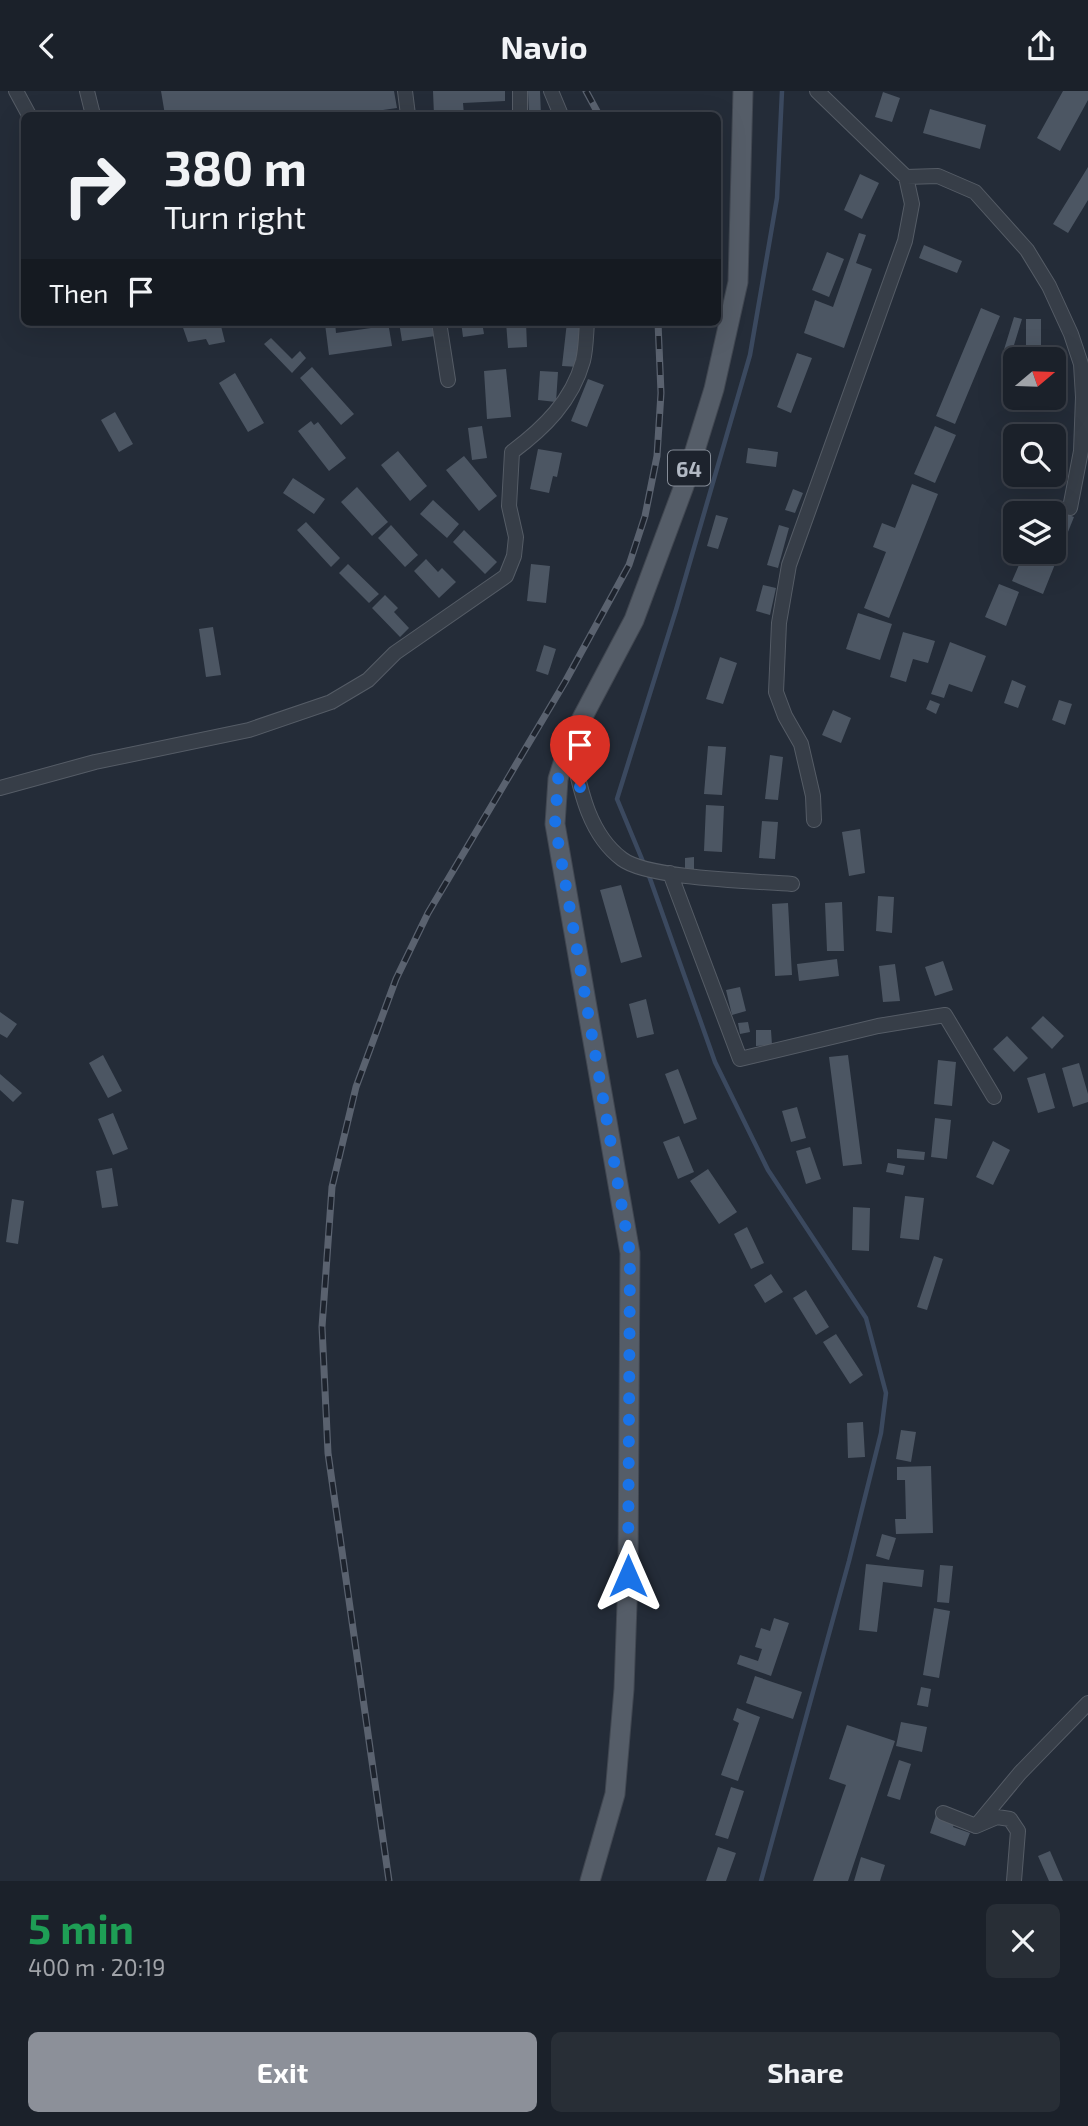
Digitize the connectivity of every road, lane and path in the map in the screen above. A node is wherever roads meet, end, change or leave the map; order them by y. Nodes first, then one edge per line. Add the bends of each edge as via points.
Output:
1 (16, 91) edge
2 (88, 91) edge
3 (405, 91) edge
4 (520, 91) edge
5 (551, 91) edge
6 (743, 91) edge
7 (817, 91) edge
8 (27, 112) edge
9 (92, 112) edge
10 (408, 112) edge
11 (520, 112) edge
12 (560, 112) edge
13 (906, 177) junction
14 (440, 326) edge
15 (587, 326) edge
16 (448, 380) dead end
17 (1084, 446) edge
18 (1070, 508) dead end
19 (570, 741) junction
20 (0, 788) edge
21 (814, 820) dead end
22 (670, 873) junction
23 (792, 884) dead end
24 (994, 1097) dead end
25 (1088, 1703) edge
26 (943, 1813) dead end
27 (976, 1826) junction
28 (590, 1881) edge
29 (1014, 1881) edge

1 - 8 street
2 - 9 street
3 - 10 street
4 - 11 street
5 - 12 street
6 - 19 main road, 64 via 738,282 714,389 634,620
7 - 13 street
13 - 17 street via 938,176 975,192 1027,250 1049,286 1081,364
13 - 21 street via 912,204 905,241 789,565 779,623 776,692 801,744
14 - 16 street
15 - 20 street via 583,360 572,388 553,417 512,452 509,506 516,537 506,576 395,653 369,680 331,702 249,730 95,762
17 - 18 street
19 - 22 street via 591,819 606,843 623,860
19 - 28 main road, 64 via 558,779 555,824 630,1253 624,1689 614,1794
22 - 23 street
22 - 24 street via 740,1059 878,1025 945,1015
25 - 27 street
26 - 27 street
27 - 29 street via 997,1817 1010,1819 1018,1831

